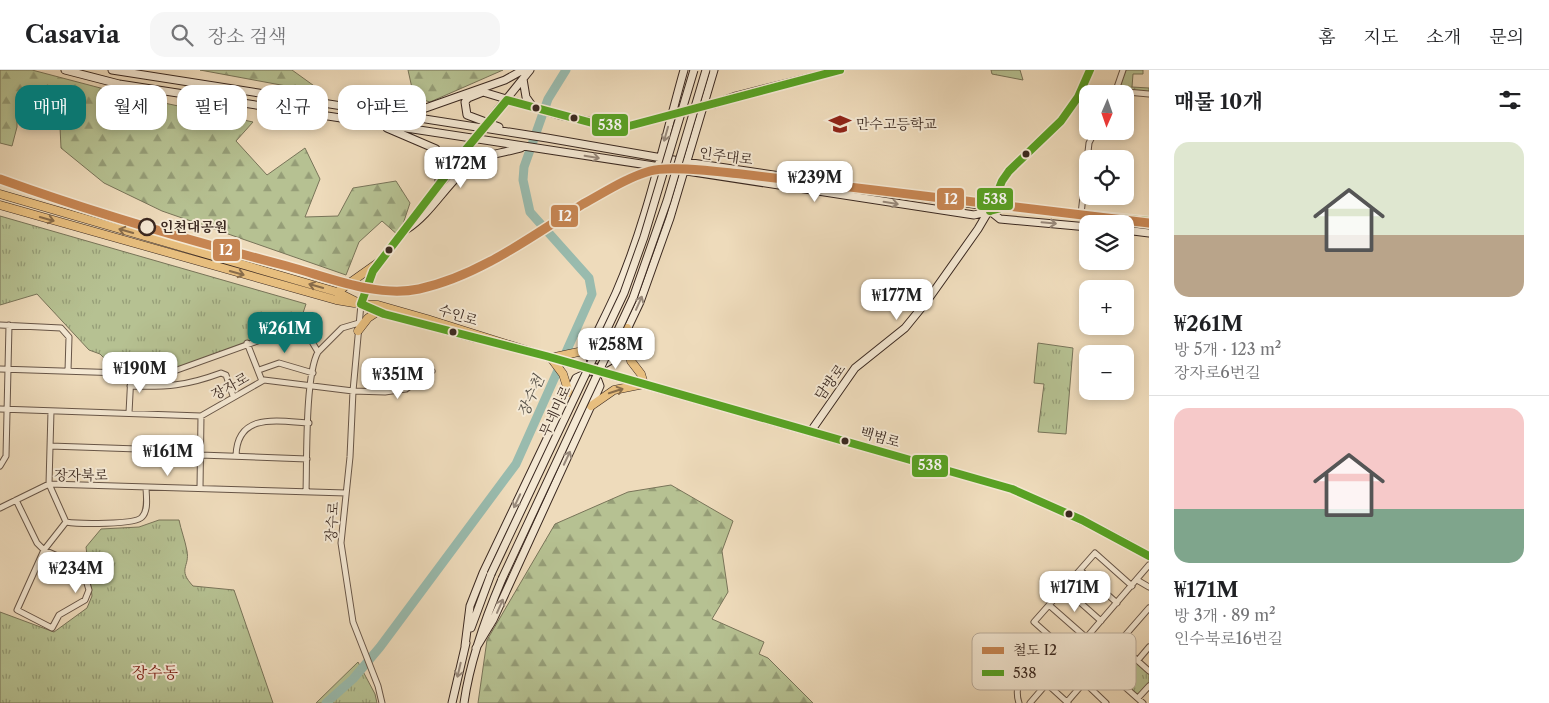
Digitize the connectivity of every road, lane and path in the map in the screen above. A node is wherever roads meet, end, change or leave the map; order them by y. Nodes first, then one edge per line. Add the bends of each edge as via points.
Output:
1 (65, 70) edge
2 (112, 70) edge
3 (523, 70) edge
4 (530, 70) edge
5 (684, 70) edge
6 (694, 70) edge
7 (706, 70) edge
8 (714, 70) edge
9 (840, 70) edge
10 (1090, 70) edge
11 (1123, 70) edge
12 (523, 79) junction
13 (1118, 85) edge
14 (1134, 93) edge
15 (1149, 94) edge
16 (507, 100) junction
17 (714, 104) tunnel mouth
18 (338, 106) edge
19 (426, 108) edge
20 (536, 108) junction
21 (492, 117) tunnel mouth
22 (662, 117) tunnel mouth
23 (338, 118) edge
24 (426, 119) edge
25 (394, 130) edge
26 (415, 130) edge
27 (527, 135) junction
28 (1090, 140) edge
29 (524, 147) junction
30 (467, 148) tunnel mouth
31 (659, 158) junction
32 (685, 162) junction
33 (657, 167) junction
34 (683, 172) junction
35 (437, 186) junction
36 (0, 194) edge
37 (0, 205) edge
38 (990, 211) junction
39 (1080, 214) junction
40 (1149, 221) edge
41 (1079, 226) edge
42 (1134, 231) edge
43 (402, 233) junction
44 (1149, 233) edge
45 (382, 260) junction
46 (336, 292) junction
47 (361, 304) junction
48 (377, 312) junction
49 (359, 322) junction
50 (0, 325) edge
51 (9, 326) junction
52 (627, 328) junction
53 (358, 331) junction
54 (594, 339) junction
55 (248, 344) junction
56 (318, 352) junction
57 (548, 357) junction
58 (0, 369) edge
59 (8, 369) junction
60 (259, 370) junction
61 (594, 370) junction
62 (68, 371) junction
63 (432, 371) dead end
64 (312, 372) junction
65 (131, 374) junction
66 (262, 381) junction
67 (644, 384) junction
68 (130, 386) junction
69 (310, 386) junction
70 (353, 391) junction
71 (569, 393) junction
72 (233, 396) junction
73 (591, 406) junction
74 (0, 409) edge
75 (7, 410) junction
76 (51, 411) junction
77 (129, 414) junction
78 (201, 416) junction
79 (309, 422) junction
80 (811, 430) junction
81 (50, 446) junction
82 (200, 455) junction
83 (236, 456) junction
84 (308, 459) junction
85 (0, 466) edge
86 (49, 484) junction
87 (146, 487) junction
88 (200, 488) junction
89 (306, 492) junction
90 (346, 493) junction
91 (16, 500) junction
92 (0, 508) edge
93 (66, 522) junction
94 (44, 550) junction
95 (1149, 556) edge
96 (1149, 565) edge
97 (1080, 570) junction
98 (1137, 580) junction
99 (1132, 586) junction
100 (1149, 587) edge
101 (1064, 588) junction
102 (1117, 603) junction
103 (1049, 605) junction
104 (1149, 608) edge
105 (1101, 621) junction
106 (1046, 633) edge
107 (1082, 633) edge
108 (1090, 633) edge
109 (1127, 633) edge
110 (465, 646) junction
111 (1149, 647) edge
112 (476, 648) junction
113 (1138, 660) joint
114 (1149, 670) edge
115 (1149, 686) edge
116 (1018, 690) edge
117 (1042, 690) edge
118 (1053, 690) edge
119 (1077, 690) edge
120 (1092, 690) edge
121 (1129, 690) edge
122 (1138, 698) junction
123 (1066, 702) edge
124 (382, 703) edge
125 (452, 703) edge
126 (464, 703) edge
127 (1019, 703) edge
128 (1030, 703) edge
129 (1106, 703) edge
130 (1143, 703) edge

1 - 23 main road via 119,84
2 - 18 main road
3 - 19 main road via 505,80
4 - 12 main road
5 -> 31 main road
6 - 110 main road, 무네미로, bridge via 624,293 491,574
7 - 112 main road, 무네미로, bridge via 668,201 633,298 502,579
8 - 32 main road
9 - 17 main road
10 - 38 main road, 담방로 via 1078,97 1061,121 1009,171
11 - 13 street
12 - 16 main road
12 - 20 main road via 526,97
14 - 15 street
16 - 20 main road
16 - 21 main road
16 - 27 main road via 483,92 468,98 465,109 473,119
20 - 22 main road via 611,126 629,126
24 - 27 main road
25 - 35 main road via 436,149 443,165
26 - 29 main road
27 - 31 main road, 인주대로
28 - 39 street
29 -> 33 main road, 인주대로
29 - 43 main road via 490,155 466,169 418,222
30 - 35 main road
31 - 32 main road, 인주대로
31 - 33 main road
32 - 34 main road
32 - 38 main road, 인주대로 via 980,205
33 - 34 main road, 인주대로
33 - 54 main road via 629,259
34 -> 38 main road, 인주대로 via 974,215
52 -> 34 main road via 654,265
35 - 43 main road
46 -> 36 main road, 수인로
37 -> 47 main road, 수인로 via 336,300
38 - 39 main road, 인주대로 via 1005,207
38 -> 41 main road, 인주대로 via 1000,218
38 - 80 main road, 담방로 via 951,269 905,328 855,368
39 - 40 main road, 인주대로
42 - 44 main road
43 - 45 main road
45 - 46 main road
45 - 47 main road via 368,280
46 - 47 main road, 수인로
47 - 48 main road, 수인로
47 - 49 street, 장수로
47 - 57 main road, 수인로 via 378,305
48 - 53 main road
48 - 57 main road, 수인로
49 - 53 street, 장수로
49 - 56 street via 342,328
50 - 51 street
51 - 59 street
51 - 62 street via 61,328 69,337
52 - 61 main road via 613,359
52 - 67 main road via 630,355
53 - 70 street, 장수로
54 - 57 main road via 583,351
54 - 61 main road via 588,352
55 - 56 street via 302,325
55 - 60 street
55 - 65 street via 177,370
56 - 64 street
57 - 61 main road, 수인로
57 - 71 main road via 567,384
58 - 59 street
59 - 62 street
59 - 75 street
60 - 64 street via 279,363
60 - 66 street
61 - 67 main road, 백범로
61 - 71 main road via 576,378
61 - 73 main road via 600,386
62 - 65 street
63 - 70 street via 406,390
64 - 69 street
65 - 68 street
66 - 69 street, 장자로
66 - 72 street, 장자로
73 -> 67 main road via 614,390
67 - 80 main road, 백범로
68 - 72 street via 170,387 221,373 226,375
68 - 77 street
69 - 70 street, 장자로
69 - 79 street
70 - 90 street, 장수로
71 -> 110 main road via 483,573 470,606
72 - 78 street, 장자로
112 -> 73 main road via 493,620
74 - 75 street, 장자로
75 - 76 street, 장자로
75 - 85 street via 6,456
76 - 77 street, 장자로
76 - 81 street
77 - 78 street, 장자로
78 - 82 street
79 - 83 street via 259,422 240,437
79 - 84 street
80 - 95 main road, 백범로 via 1012,489 1077,517
81 - 82 street via 168,450
81 - 86 street
82 - 83 street
82 - 88 street
83 - 84 street
84 - 89 street
86 - 87 street, 장자북로
86 - 91 street, 장자북로
86 - 93 street
87 - 88 street, 장자북로
87 - 93 street via 146,512 135,522 110,521 95,525
88 - 89 street, 장자북로
89 - 90 street, 장자북로
90 - 124 street, 장수로 via 341,543 353,622
91 - 92 street, 장자북로
91 - 94 street via 37,544
93 - 94 street
94 - 94 street via 82,567 89,590 85,600 59,615 52,628 17,610
96 - 98 street
97 - 99 street via 1095,553
97 - 101 street
97 - 102 street
98 - 99 street
98 - 100 street
99 - 102 street
101 - 103 street
101 - 105 street
102 - 105 street
103 - 106 street via 1034,622
103 - 107 street
104 - 109 street
105 - 108 street
110 -> 125 main road, 무네미로
111 - 113 street
112 - 126 main road, 무네미로
113 - 114 street
115 - 122 street
116 - 127 street
117 - 128 street
118 - 123 street
119 - 123 street
120 - 129 street
121 - 122 street
122 - 130 street

